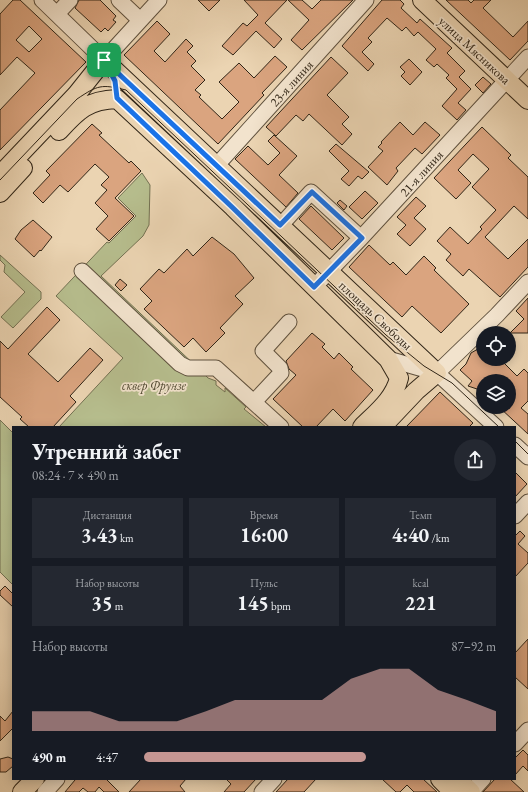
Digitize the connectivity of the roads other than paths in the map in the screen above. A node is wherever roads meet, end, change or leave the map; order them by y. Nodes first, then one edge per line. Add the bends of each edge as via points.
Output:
1 (42, 0) edge
2 (70, 0) edge
3 (119, 0) edge
4 (159, 0) edge
5 (366, 0) edge
6 (422, 0) edge
7 (57, 14) junction
8 (140, 20) junction
9 (528, 57) edge
10 (104, 60) junction
11 (506, 80) junction
12 (117, 98) junction
13 (528, 100) edge
14 (217, 165) junction
15 (0, 175) edge
16 (0, 193) edge
17 (280, 225) junction
18 (362, 238) junction
19 (82, 271) dead end
20 (329, 272) junction
21 (528, 282) edge
22 (314, 287) junction
23 (289, 322) dead end
24 (388, 359) junction
25 (437, 373) junction
26 (254, 402) junction
27 (280, 426) edge
28 (363, 426) edge
29 (383, 426) edge
30 (495, 426) edge
31 (516, 445) edge
32 (528, 457) edge
33 (528, 502) edge
34 (516, 515) edge
35 (528, 730) edge
36 (516, 743) edge
37 (54, 780) edge
38 (273, 780) edge
39 (441, 780) edge
40 (458, 780) edge
41 (482, 780) edge
42 (32, 789) edge
43 (262, 792) edge
44 (453, 792) edge
45 (471, 792) edge

1 - 7 street
2 - 7 street
3 - 8 street
4 - 8 street
5 - 14 street, 23-я линия
6 - 11 main road, улица Мясникова
7 - 10 street
8 - 10 street
9 - 11 street, 21-я линия
10 - 12 main road via 115,81
10 - 14 main road, площадь Свободы
10 - 15 main road via 76,95
11 - 13 main road, улица Мясникова
11 - 18 street, 21-я линия
12 - 16 main road via 89,104 72,117
12 - 22 main road, площадь Свободы
14 - 17 main road, площадь Свободы
17 - 18 street via 312,192
17 - 20 main road, площадь Свободы
18 - 20 street, 21-я линия
19 - 26 street via 180,364 188,368 216,368
20 - 22 street, 21-я линия
20 - 25 main road, площадь Свободы
21 - 25 street
22 - 24 main road, площадь Свободы
23 - 26 street via 263,351 280,368 281,373
24 - 25 street
24 - 28 main road, площадь Свободы via 399,378 391,397
25 - 29 main road
25 - 30 street
26 - 27 street
31 - 32 street
33 - 34 street
35 - 36 street
37 - 42 street
38 - 43 street
39 - 44 main road
40 - 45 main road
41 - 45 street

